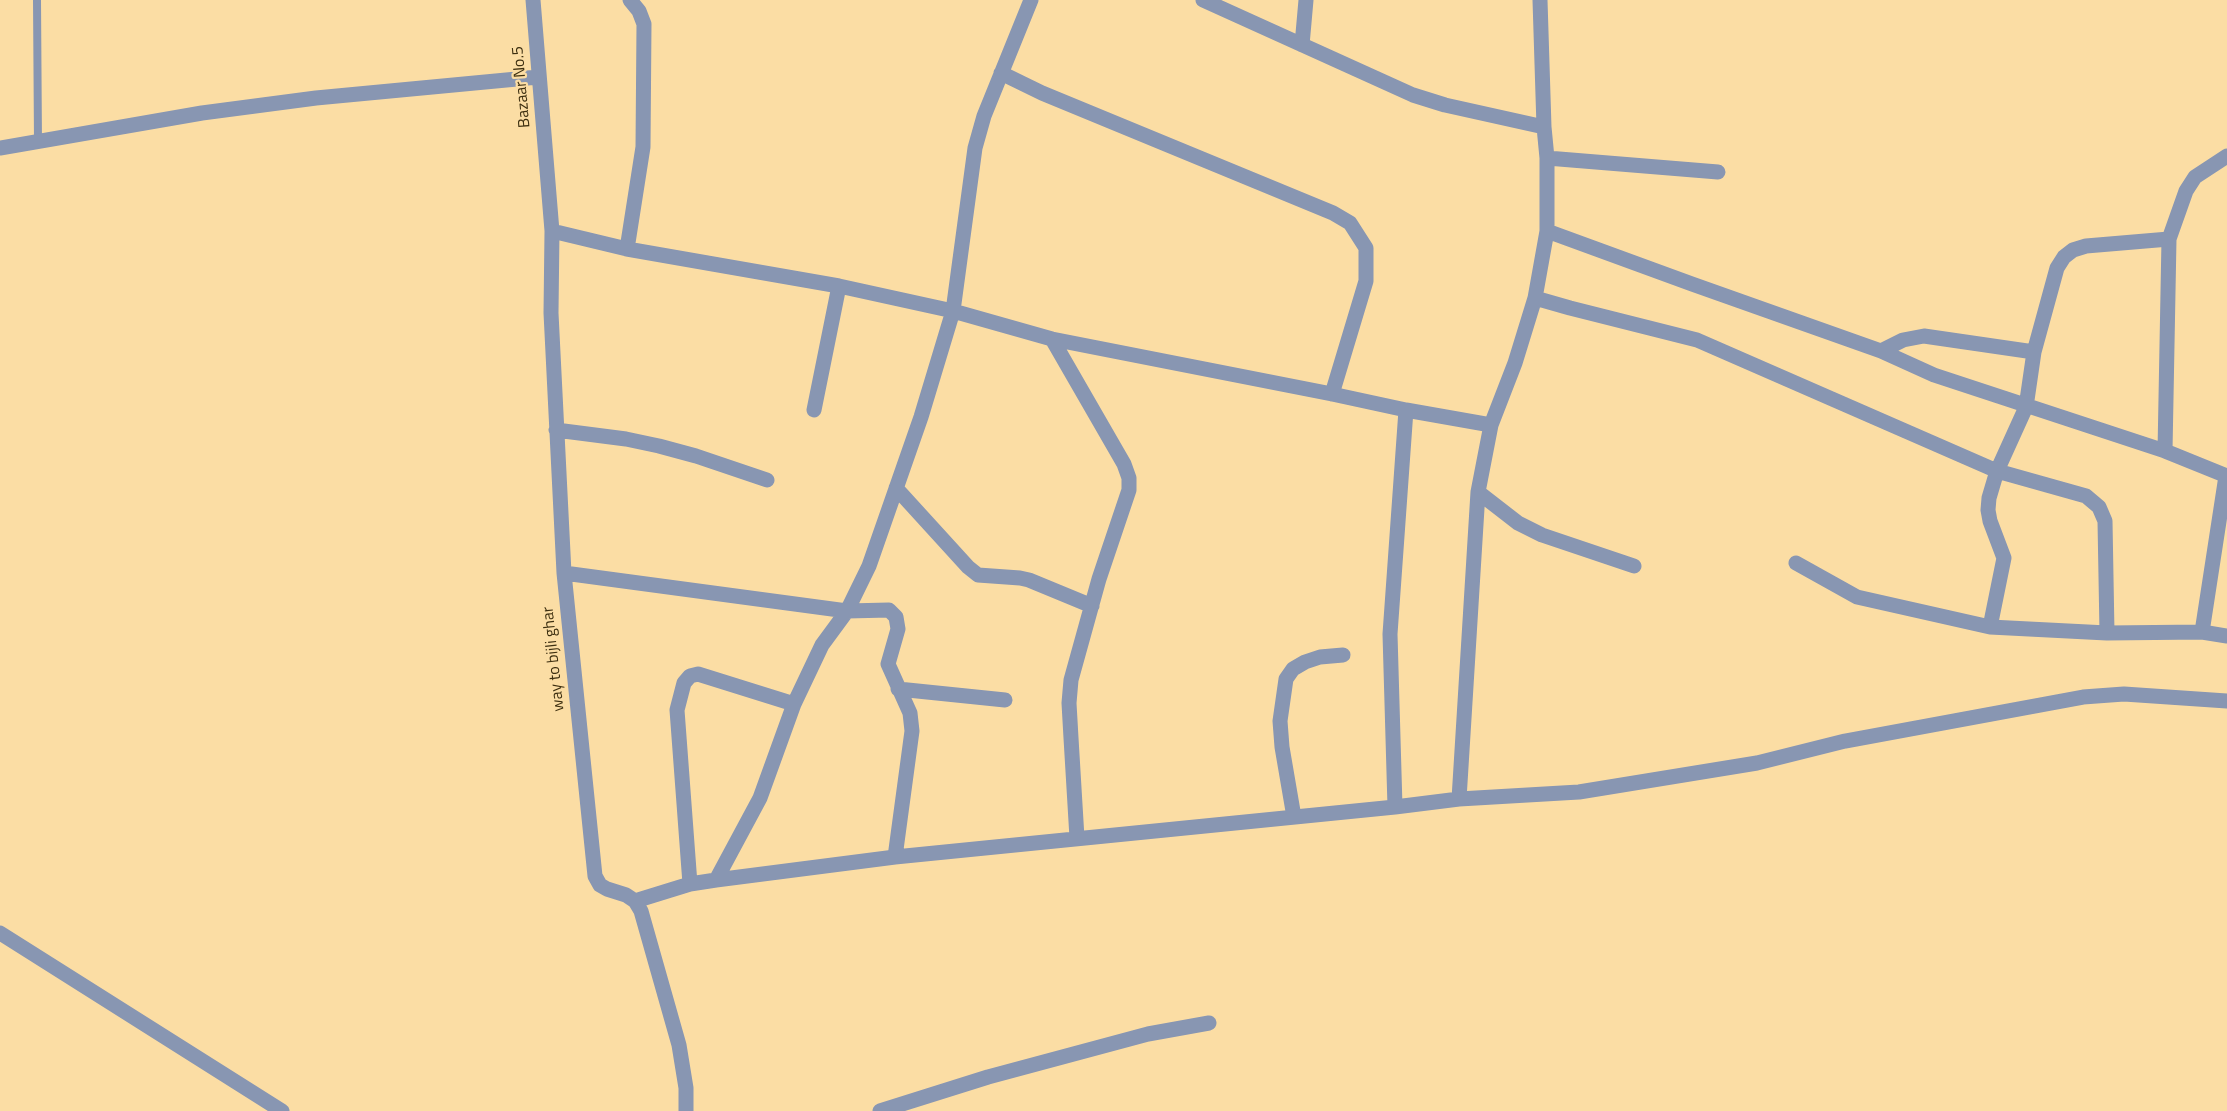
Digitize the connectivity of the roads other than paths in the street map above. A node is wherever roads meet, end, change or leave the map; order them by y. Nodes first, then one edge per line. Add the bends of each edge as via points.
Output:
1 (37, 0) edge
2 (533, 0) edge
3 (630, 0) edge
4 (1031, 0) edge
5 (1203, 0) edge
6 (1306, 0) edge
7 (1540, 0) edge
8 (1302, 45) junction
9 (1001, 73) junction
10 (538, 77) junction
11 (1544, 127) junction
12 (38, 142) junction
13 (0, 148) edge
14 (2227, 156) edge
15 (1547, 158) junction
16 (548, 171) joint
17 (1719, 172) dead end
18 (552, 231) junction
19 (1547, 231) junction
20 (2169, 239) junction
21 (627, 249) junction
22 (840, 286) junction
23 (1535, 298) junction
24 (953, 311) junction
25 (1052, 339) junction
26 (1881, 351) junction
27 (2034, 352) junction
28 (1332, 394) junction
29 (2026, 407) junction
30 (814, 410) dead end
31 (1406, 410) junction
32 (1491, 425) junction
33 (556, 430) junction
34 (2165, 451) junction
35 (1997, 471) junction
36 (2227, 476) edge
37 (767, 480) dead end
38 (896, 488) junction
39 (1479, 492) junction
40 (1796, 562) dead end
41 (1634, 566) dead end
42 (564, 573) junction
43 (1092, 606) junction
44 (847, 611) junction
45 (1990, 627) junction
46 (2202, 632) junction
47 (2107, 633) junction
48 (2227, 636) edge
49 (1343, 655) dead end
50 (898, 689) junction
51 (1005, 700) dead end
52 (2227, 701) edge
53 (794, 704) junction
54 (1459, 799) junction
55 (1395, 807) junction
56 (1294, 817) junction
57 (1077, 838) junction
58 (895, 857) junction
59 (716, 880) junction
60 (690, 884) junction
61 (635, 901) junction
62 (0, 933) edge
63 (1209, 1023) dead end
64 (282, 1111) edge
65 (686, 1111) edge
66 (880, 1111) edge

1 - 12 lane
2 - 10 street, Bazaar No.5
3 - 21 street via 644,24 643,147
4 - 9 street
5 - 8 street
6 - 8 street
7 - 11 street
8 - 11 street via 1413,95
9 - 24 street via 975,148
9 - 28 street via 1350,223 1366,248 1366,281
10 - 12 street via 316,98
10 - 16 street, Bazaar No.5
11 - 15 street
12 - 13 street
14 - 20 street via 2195,177
15 - 17 street
15 - 19 street
16 - 18 street, way to bijli ghar
18 - 21 street
18 - 33 street, way to bijli ghar
19 - 23 street
19 - 26 street
20 - 27 street via 2086,246 2064,257 2057,268
20 - 34 street
21 - 22 street
22 - 24 street
22 - 30 street
23 - 32 street
23 - 35 street via 1697,340
24 - 25 street
24 - 38 street
25 - 28 street
25 - 43 street via 1129,478 1129,490
26 - 27 street via 1903,340 1924,336
26 - 29 street via 1934,375
27 - 29 street
28 - 31 street
29 - 34 street
29 - 35 street
31 - 32 street
31 - 55 street via 1390,634
32 - 39 street
33 - 37 street via 659,446
33 - 42 street, way to bijli ghar
34 - 36 street
35 - 45 street via 1988,510 2004,558
35 - 47 street via 2086,496 2099,507 2105,521
36 - 46 street
38 - 43 street via 978,574 1029,580
38 - 44 street via 869,566
39 - 41 street via 1518,523 1542,536
39 - 54 street
40 - 45 street via 1857,597
42 - 44 street
42 - 61 street, way to bijli ghar via 595,876 600,885
43 - 57 street via 1071,680 1069,703
44 - 50 street via 888,610 896,617 898,629 888,664
44 - 53 street via 822,645
45 - 47 street
46 - 47 street
46 - 48 street
49 - 56 street via 1305,662 1286,679 1280,721
50 - 51 street
50 - 58 street via 910,713 912,731
52 - 54 street via 2124,694 2083,697 1702,772 1579,792
53 - 59 street via 760,798
53 - 60 street via 698,674 684,683 677,710
54 - 55 street
55 - 56 street
56 - 57 street
57 - 58 street
58 - 59 street
59 - 60 street
60 - 61 street
61 - 65 street via 679,1045 687,1088
62 - 64 street
63 - 66 street via 1148,1034

